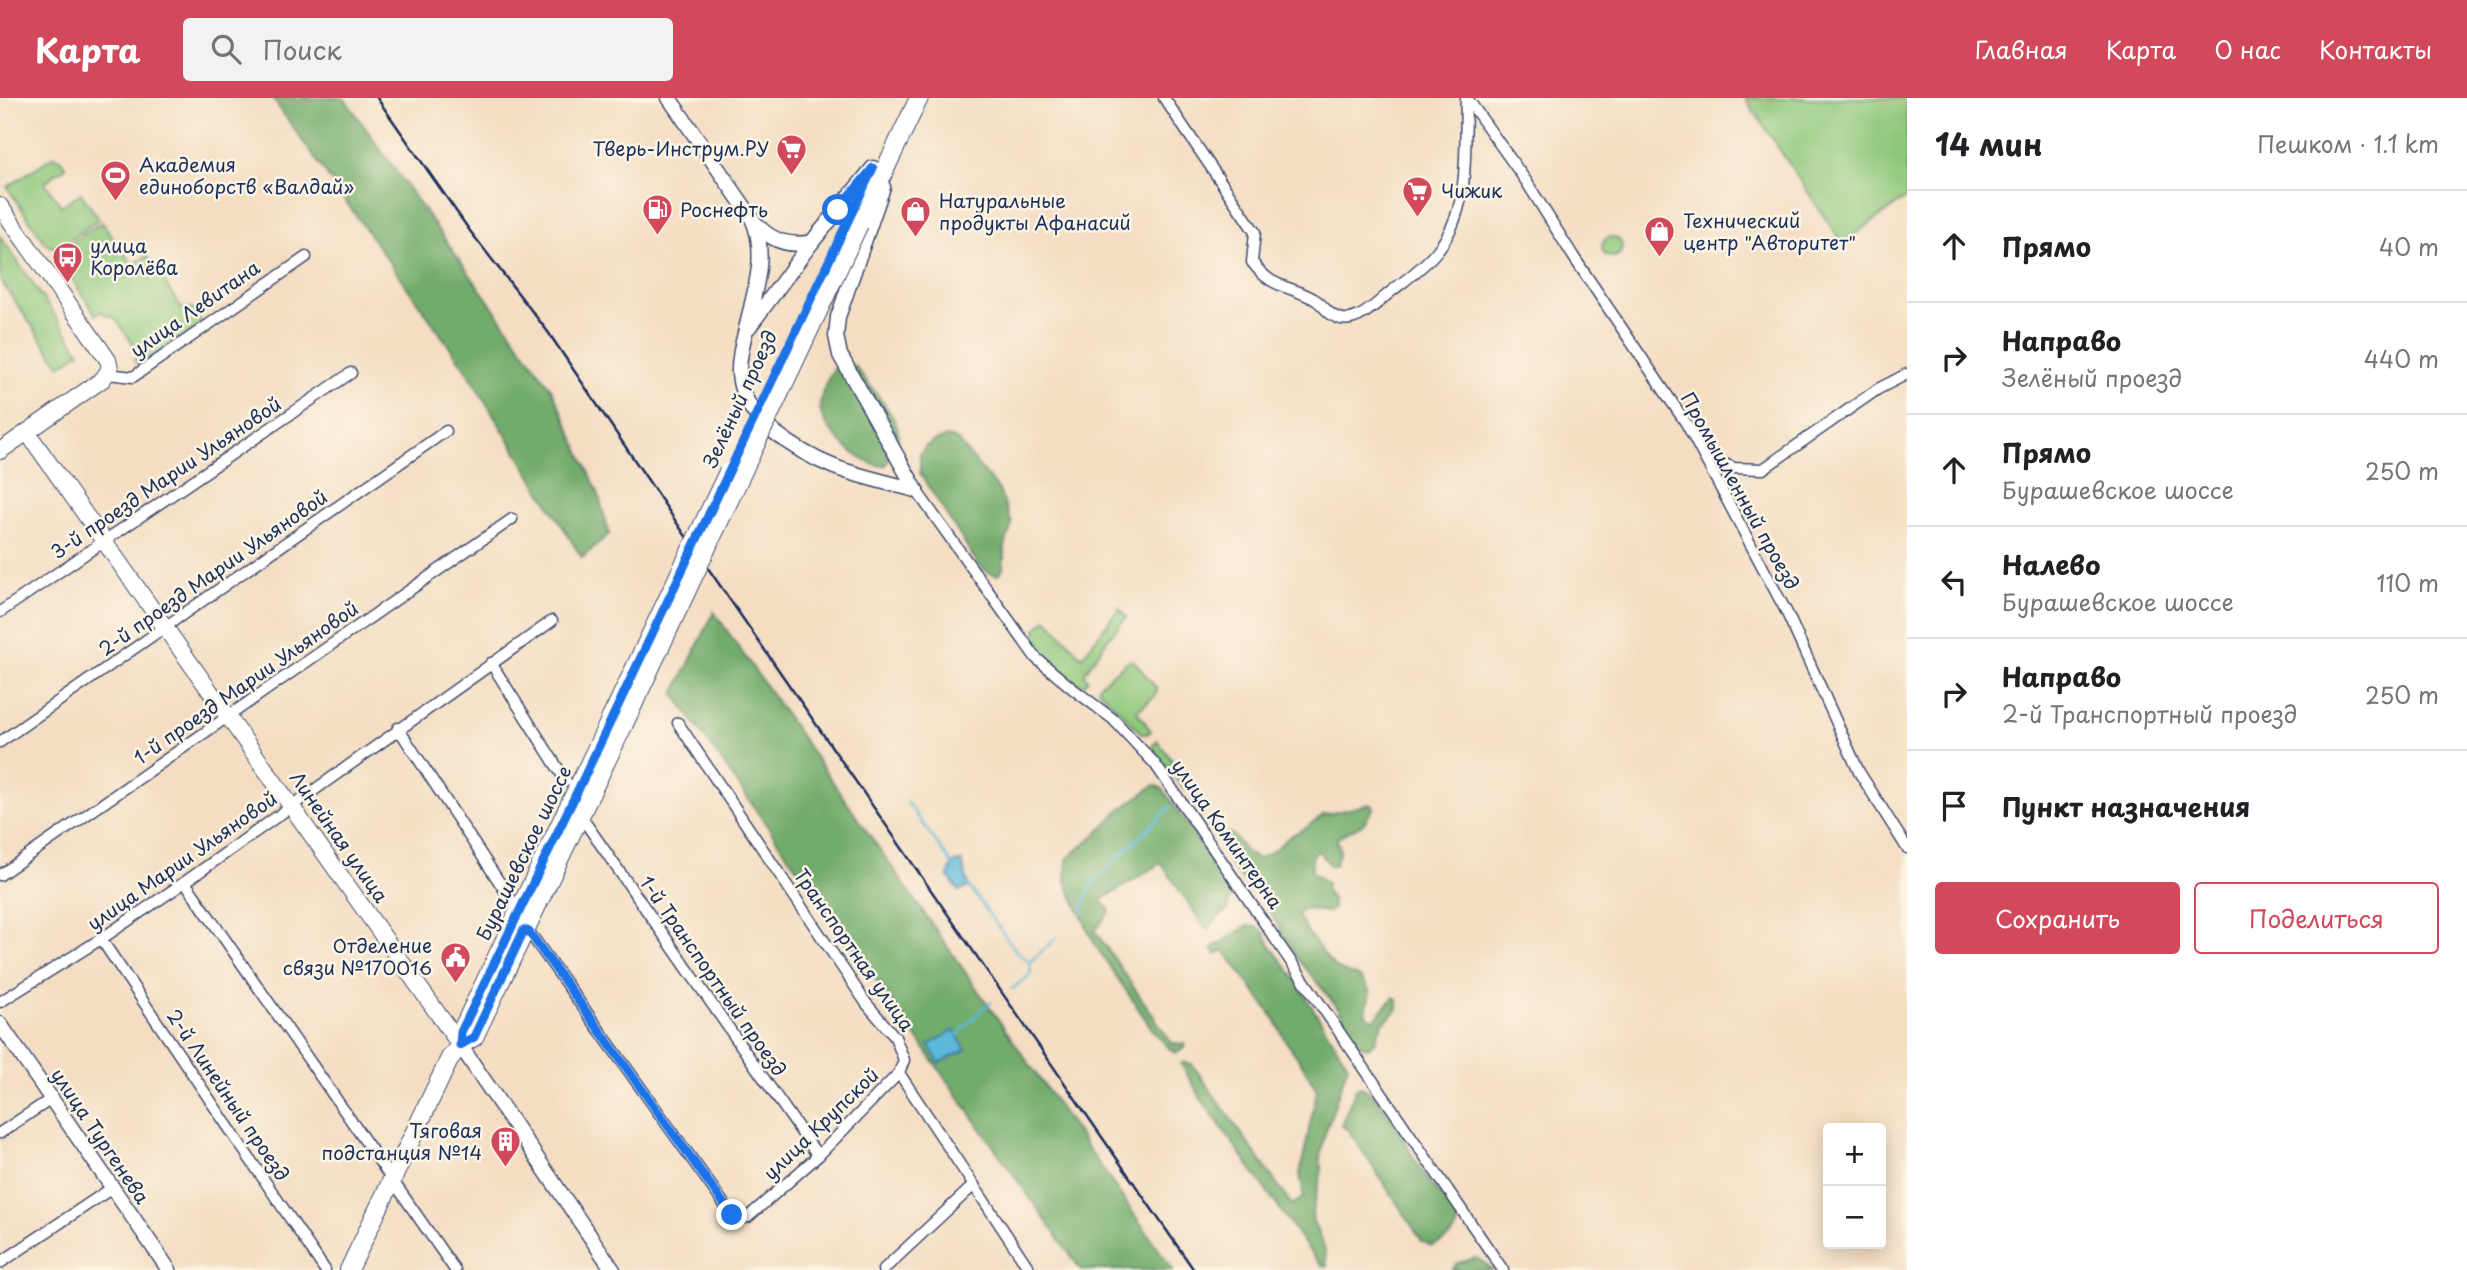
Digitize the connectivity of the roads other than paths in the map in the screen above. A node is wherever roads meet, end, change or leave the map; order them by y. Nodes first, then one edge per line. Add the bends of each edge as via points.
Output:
1 (668, 98) edge
2 (906, 98) edge
3 (919, 98) edge
4 (1164, 98) edge
5 (1466, 98) edge
6 (879, 168) junction
7 (0, 206) edge
8 (752, 218) junction
9 (811, 242) junction
10 (306, 257) dead end
11 (746, 331) junction
12 (351, 373) dead end
13 (108, 374) junction
14 (1907, 374) edge
15 (446, 431) dead end
16 (27, 432) junction
17 (0, 451) edge
18 (895, 454) junction
19 (1704, 455) junction
20 (867, 477) junction
21 (916, 490) junction
22 (512, 519) dead end
23 (104, 541) junction
24 (0, 612) edge
25 (552, 621) dead end
26 (166, 628) junction
27 (491, 663) junction
28 (229, 716) junction
29 (617, 721) junction
30 (678, 723) dead end
31 (398, 728) junction
32 (0, 742) edge
33 (566, 781) dead end
34 (292, 806) junction
35 (580, 815) junction
36 (1907, 848) edge
37 (0, 875) edge
38 (185, 882) junction
39 (520, 908) junction
40 (524, 930) junction
41 (101, 939) junction
42 (0, 1002) edge
43 (0, 1024) edge
44 (460, 1045) junction
45 (899, 1073) junction
46 (51, 1098) junction
47 (0, 1133) edge
48 (817, 1156) junction
49 (393, 1178) junction
50 (974, 1185) junction
51 (112, 1188) junction
52 (0, 1263) edge
53 (169, 1270) edge
54 (325, 1270) edge
55 (349, 1270) edge
56 (455, 1270) edge
57 (613, 1270) edge
58 (883, 1270) edge
59 (1030, 1270) edge
60 (1503, 1270) edge

1 - 8 street
2 - 6 main road, Зелёный проезд
3 - 6 main road, Зелёный проезд
4 - 5 street via 1255,232 1252,262 1261,274 1347,320 1362,314 1421,267 1451,228 1463,188
5 - 19 street, Промышленный проезд via 1526,181
6 - 9 street
6 - 18 street via 885,182 838,317 836,336 840,355
6 - 29 main road, Зелёный проезд, bridge
7 - 13 main road via 108,360
8 - 9 street via 775,239
8 - 11 street via 761,260
9 - 11 street
10 - 13 street, улица Левитана via 133,377
11 - 20 street via 740,377 745,398 757,416 815,460
12 - 23 street, 3-й проезд Марии Ульяновой
13 - 16 main road
14 - 19 street via 1763,469 1734,468
15 - 26 street, 2-й проезд Марии Ульяновой
16 - 17 main road
16 - 23 main road, Линейная улица
18 - 20 street via 884,473
18 - 21 street
19 - 36 street, Промышленный проезд via 1792,624 1859,772
20 - 21 street
21 - 60 street, улица Коминтерна via 1036,658 1113,719 1155,764
22 - 28 street, 1-й проезд Марии Ульяновой
23 - 24 street, 3-й проезд Марии Ульяновой
23 - 26 main road, Линейная улица
25 - 27 street, улица Марии Ульяновой
26 - 28 main road, Линейная улица
26 - 32 street, 2-й проезд Марии Ульяновой
27 - 31 street, улица Марии Ульяновой
27 - 33 street
28 - 34 main road, Линейная улица
28 - 37 street, 1-й проезд Марии Ульяновой
29 - 35 main road, Бурашевское шоссе
29 - 39 main road, Бурашевское шоссе
30 - 45 street, Транспортная улица via 866,1003 901,1047 904,1060
31 - 34 street, улица Марии Ульяновой
31 - 39 street via 514,906
34 - 38 street, улица Марии Ульяновой
34 - 44 main road, Линейная улица
35 - 40 main road, Бурашевское шоссе
35 - 48 street, 1-й Транспортный проезд
38 - 41 street, улица Марии Ульяновой
38 - 49 street
39 - 44 main road, Бурашевское шоссе via 461,1032
40 - 44 main road, Бурашевское шоссе via 474,1037
40 - 48 street, улица Крупской via 732,1215 748,1217
41 - 42 street, улица Марии Ульяновой
41 - 54 street, 2-й Линейный проезд
43 - 46 street, улица Тургенева
44 - 49 main road, Бурашевское шоссе
44 - 57 street, Линейная улица
45 - 48 street, улица Крупской
45 - 50 street, Транспортная улица
46 - 47 street
46 - 51 street, улица Тургенева
49 - 55 main road, Бурашевское шоссе
49 - 56 street
50 - 58 street
50 - 59 street, Транспортная улица
51 - 52 street
51 - 53 street, улица Тургенева

